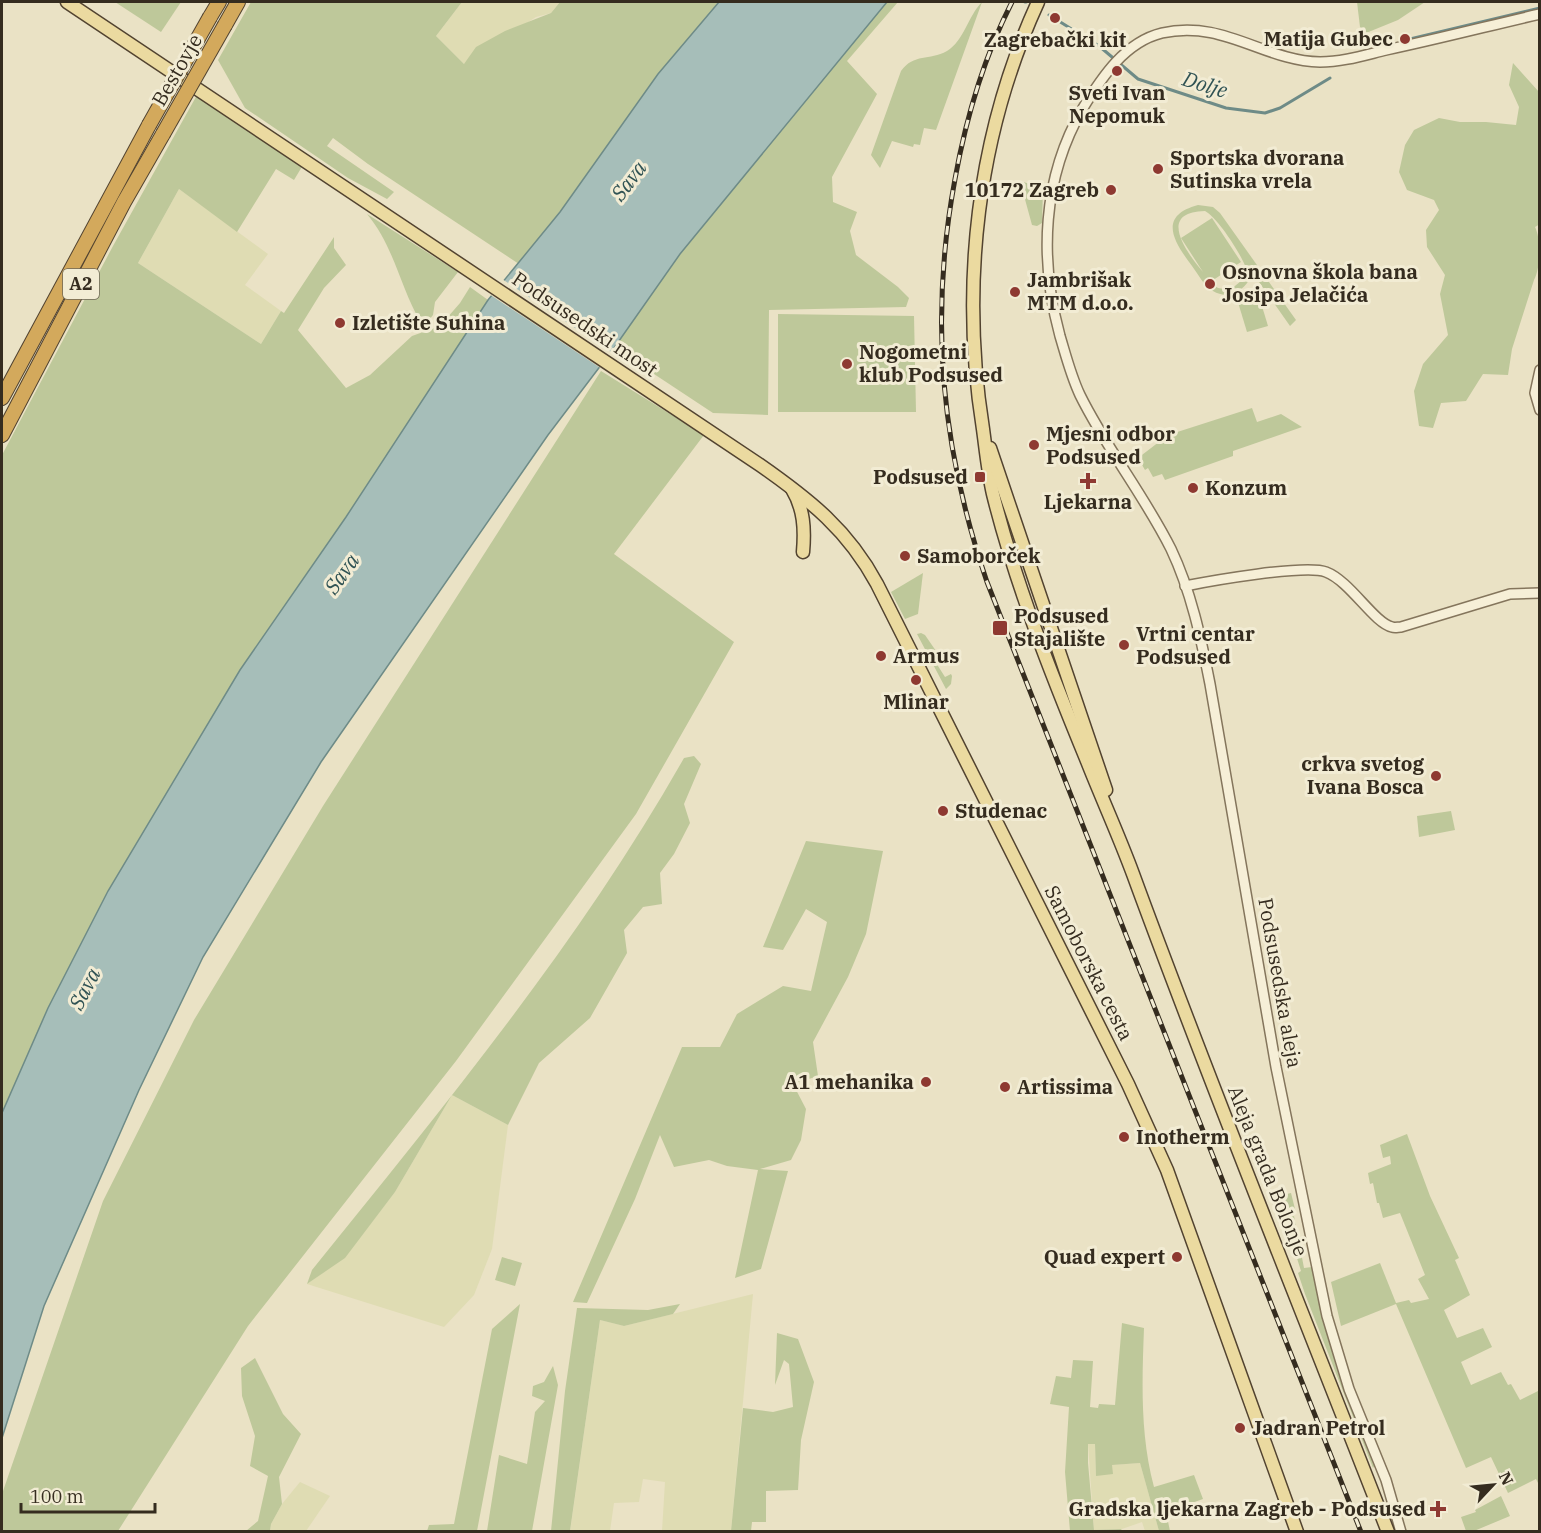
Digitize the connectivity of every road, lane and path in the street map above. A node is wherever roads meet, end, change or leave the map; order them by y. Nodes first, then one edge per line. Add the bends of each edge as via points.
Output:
1 (67, 2) edge
2 (219, 2) edge
3 (238, 2) edge
4 (1038, 2) edge
5 (1539, 15) edge
6 (1539, 370) edge
7 (2, 398) edge
8 (1539, 410) edge
9 (2, 435) edge
10 (760, 465) joint
11 (789, 486) junction
12 (802, 552) dead end
13 (1185, 586) junction
14 (1539, 593) edge
15 (1297, 1532) edge
16 (1388, 1532) edge
17 (1401, 1532) edge

1 - 10 main road, Podsusedski most
2 - 7 highway, Bestovje / A2, bridge
3 - 9 highway, Bestovje / A2, bridge via 124,202
4 - 16 main road, Aleja grada Bolonje via 1011,66 998,110 975,240 975,366 984,433 1056,638 1115,824 1218,1101
5 - 13 street, Podsusedska aleja via 1336,61 1309,61 1212,33 1178,30 1131,47 1103,78 1072,128 1051,196 1046,252 1050,297 1070,369 1089,412 1167,542
6 - 8 street
10 - 11 main road, Samoborska cesta
11 - 12 main road via 803,516
11 - 15 main road, Samoborska cesta via 835,524 868,567 1128,1084 1167,1170
13 - 14 street via 1295,571 1323,571 1339,578 1382,622 1392,627 1510,594
13 - 17 street, Podsusedska aleja via 1204,655 1274,1056 1327,1316

